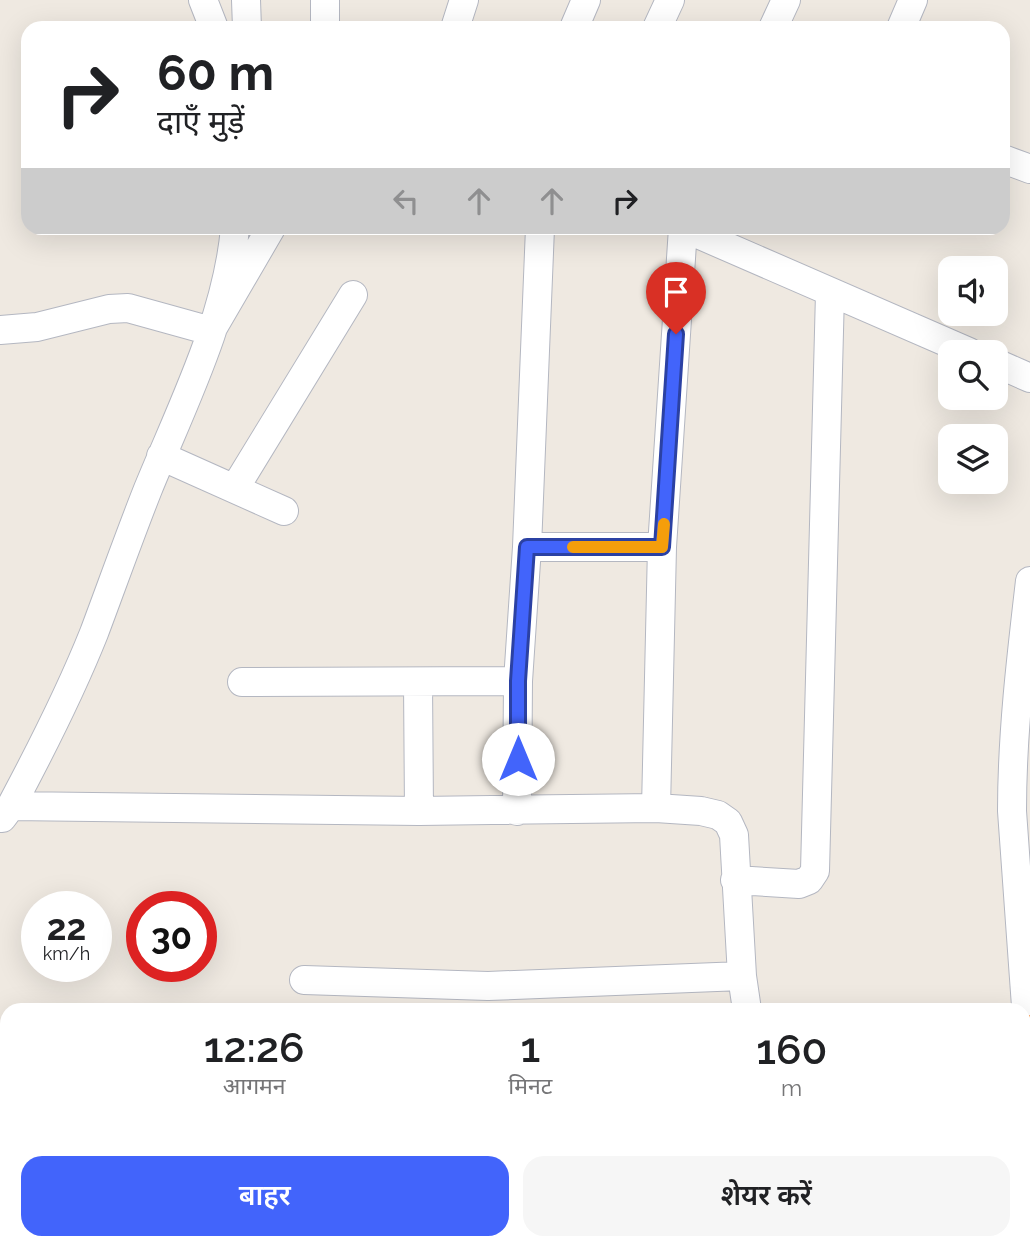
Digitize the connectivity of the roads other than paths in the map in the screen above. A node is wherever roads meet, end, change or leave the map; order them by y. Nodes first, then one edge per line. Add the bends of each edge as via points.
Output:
1 (203, 0) edge
2 (246, 0) edge
3 (325, 0) edge
4 (464, 0) edge
5 (586, 0) edge
6 (670, 0) edge
7 (786, 0) edge
8 (913, 0) edge
9 (211, 21) edge
10 (247, 21) edge
11 (325, 21) edge
12 (457, 21) edge
13 (577, 21) edge
14 (660, 21) edge
15 (776, 21) edge
16 (904, 21) edge
17 (1010, 162) edge
18 (1030, 169) edge
19 (234, 235) edge
20 (267, 235) edge
21 (540, 235) edge
22 (684, 235) edge
23 (700, 235) edge
24 (830, 293) junction
25 (353, 295) dead end
26 (0, 331) edge
27 (211, 331) junction
28 (941, 340) edge
29 (1008, 368) edge
30 (1030, 378) edge
31 (161, 456) junction
32 (235, 488) junction
33 (285, 510) dead end
34 (527, 547) junction
35 (662, 547) junction
36 (1030, 581) edge
37 (518, 681) junction
38 (242, 682) dead end
39 (418, 682) junction
40 (656, 808) junction
41 (419, 811) junction
42 (517, 811) junction
43 (6, 813) edge
44 (735, 880) junction
45 (742, 976) junction
46 (304, 980) dead end
47 (487, 998) edge
48 (746, 1003) edge
49 (1025, 1003) edge

1 - 9 street
2 - 10 street
3 - 11 street
4 - 12 street
5 - 13 street
6 - 14 street
7 - 15 street
8 - 16 street
17 - 18 street
19 - 27 street via 226,288
20 - 27 street
21 - 34 street
22 - 35 street
23 - 24 street
24 - 28 street
24 - 44 street via 815,871 799,884
25 - 32 street
26 - 27 street via 128,308
27 - 31 street
29 - 30 street
31 - 32 street
31 - 43 street via 93,634 60,710
32 - 33 street
34 - 35 street
34 - 37 street
35 - 40 street
36 - 49 street via 1012,774
37 - 39 street
37 - 42 street
38 - 39 street
39 - 41 street
40 - 42 street
40 - 44 street via 701,811 728,822 734,835
41 - 42 street
41 - 43 street
44 - 45 street
45 - 47 street
45 - 48 street
46 - 47 street

